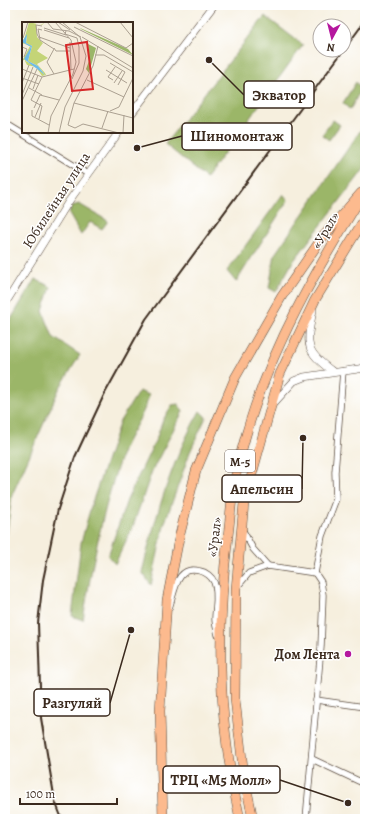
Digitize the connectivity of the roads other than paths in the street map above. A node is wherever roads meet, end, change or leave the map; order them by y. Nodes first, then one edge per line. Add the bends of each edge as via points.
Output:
1 (214, 5) edge
2 (133, 112) edge
3 (5, 123) edge
4 (117, 133) edge
5 (88, 174) junction
6 (365, 188) edge
7 (365, 191) edge
8 (365, 218) edge
9 (315, 300) junction
10 (5, 304) edge
11 (365, 368) edge
12 (332, 371) junction
13 (343, 371) junction
14 (271, 406) junction
15 (242, 529) junction
16 (268, 566) junction
17 (315, 573) junction
18 (236, 589) junction
19 (167, 614) junction
20 (220, 645) junction
21 (316, 700) junction
22 (365, 707) edge
23 (312, 759) junction
24 (365, 784) edge
25 (163, 819) edge
26 (240, 819) edge
27 (253, 819) edge
28 (306, 819) edge

1 - 2 street
3 - 5 street
4 - 5 street, Юбилейная улица
5 - 10 street, Юбилейная улица
6 - 19 main road via 322,238 282,296 235,378 196,471 179,538 167,600
7 - 20 main road, «Урал» / М-5 via 307,288 276,354 246,434 233,488 223,577
8 - 9 main road, «Урал» / М-5
9 - 12 street via 307,339 315,357
9 - 14 main road, «Урал» / М-5 via 280,374
11 - 13 street
12 - 13 street
12 - 14 street via 294,381
13 - 17 street via 335,472 336,499 322,536
14 - 15 main road, «Урал» / М-5 via 244,503
15 - 16 street via 253,550
15 - 18 main road, «Урал» / М-5
16 - 17 street
16 - 18 street via 249,573
17 - 21 street via 323,595
18 - 27 main road, «Урал» / М-5 via 235,699 244,776
19 - 20 street via 174,586 180,577 186,571 194,569 203,572 214,582 215,621
19 - 25 main road via 160,704
20 - 26 main road, «Урал» / М-5 via 221,700
21 - 22 street
21 - 23 street
23 - 24 street
23 - 28 street

